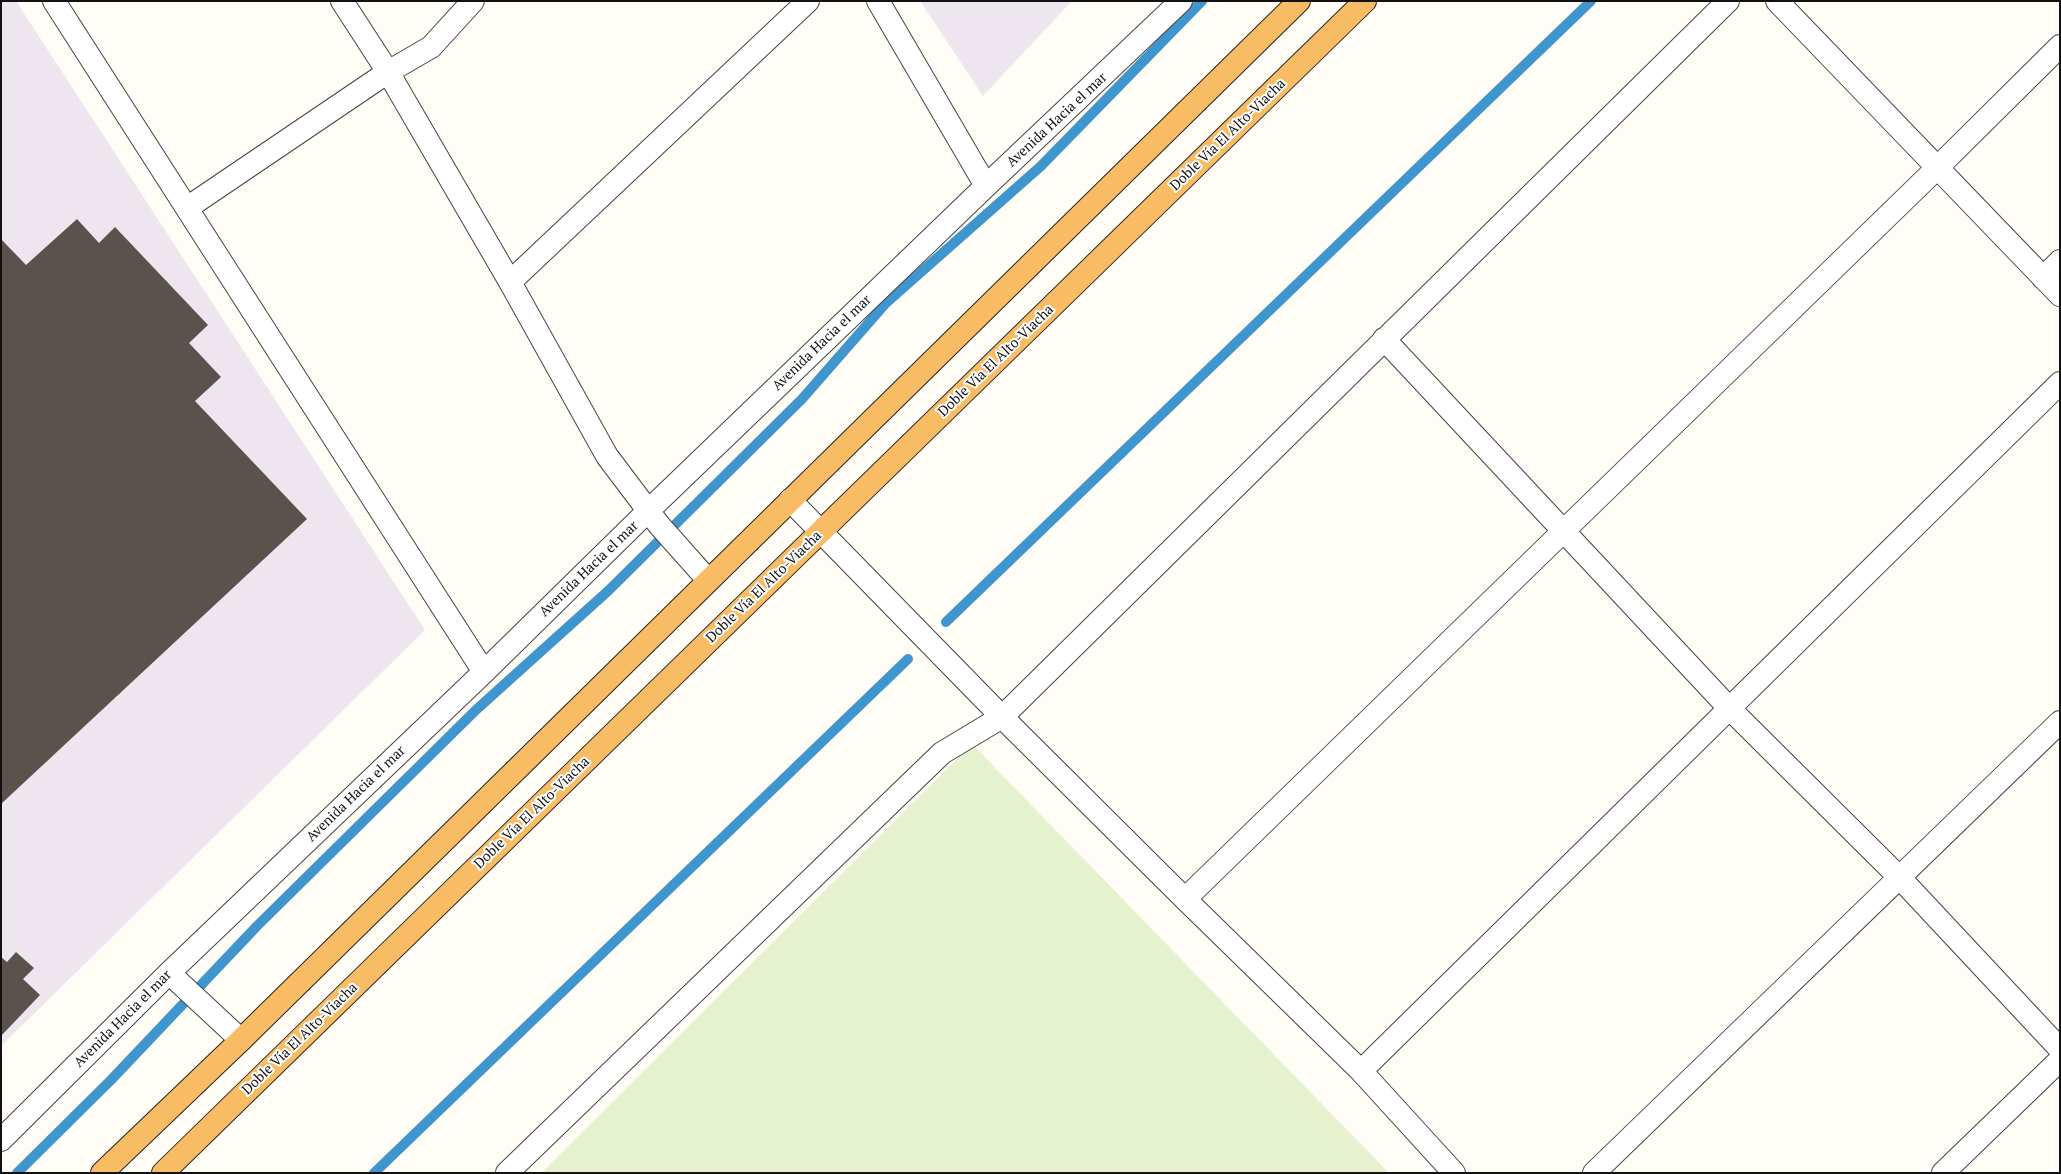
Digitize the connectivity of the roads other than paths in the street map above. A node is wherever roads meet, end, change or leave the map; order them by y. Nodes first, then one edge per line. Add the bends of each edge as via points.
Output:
1 (54, 1) edge
2 (342, 1) edge
3 (473, 1) edge
4 (808, 1) edge
5 (878, 1) edge
6 (1181, 1) edge
7 (1299, 1) edge
8 (1365, 1) edge
9 (1728, 1) edge
10 (1777, 1) edge
11 (2060, 46) edge
12 (388, 72) junction
13 (1937, 168) junction
14 (986, 186) junction
15 (186, 208) junction
16 (2060, 261) edge
17 (2043, 278) junction
18 (510, 282) junction
19 (2060, 295) edge
20 (1384, 339) junction
21 (2060, 383) edge
22 (790, 500) junction
23 (654, 518) junction
24 (1563, 530) junction
25 (821, 532) junction
26 (708, 580) junction
27 (484, 672) junction
28 (1730, 709) junction
29 (1002, 717) junction
30 (2060, 722) edge
31 (1900, 878) junction
32 (1184, 899) junction
33 (169, 972) junction
34 (241, 1040) junction
35 (2060, 1049) edge
36 (2060, 1060) edge
37 (1362, 1071) junction
38 (1, 1140) edge
39 (102, 1173) edge
40 (163, 1173) edge
41 (506, 1173) edge
42 (1454, 1173) edge
43 (1594, 1173) edge
44 (1943, 1173) edge

1 - 15 street
2 - 12 street
3 - 12 street via 431,47
4 - 18 street
5 - 14 street
6 - 14 street, Avenida Hacia el mar
7 - 22 highway
8 - 25 highway, Doble Vía El Alto-Viacha
9 - 20 street
10 - 13 street
11 - 13 street
12 - 15 street
12 - 18 street
13 - 17 street
13 - 24 street
14 - 23 street, Avenida Hacia el mar
15 - 27 street
16 - 17 street
17 - 19 street
18 - 23 street via 607,456
20 - 24 street
20 - 29 street
21 - 28 street
22 - 25 street
22 - 26 highway
23 - 26 street
23 - 27 street, Avenida Hacia el mar
24 - 28 street
24 - 32 street
25 - 29 street
25 - 40 highway, Doble Vía El Alto-Viacha
26 - 34 highway
27 - 33 street, Avenida Hacia el mar
28 - 31 street
28 - 37 street
29 - 32 street
29 - 41 street via 942,753
30 - 31 street
31 - 35 street
31 - 43 street
32 - 37 street
33 - 34 street
33 - 38 street, Avenida Hacia el mar
34 - 39 highway
36 - 44 street
37 - 42 street

